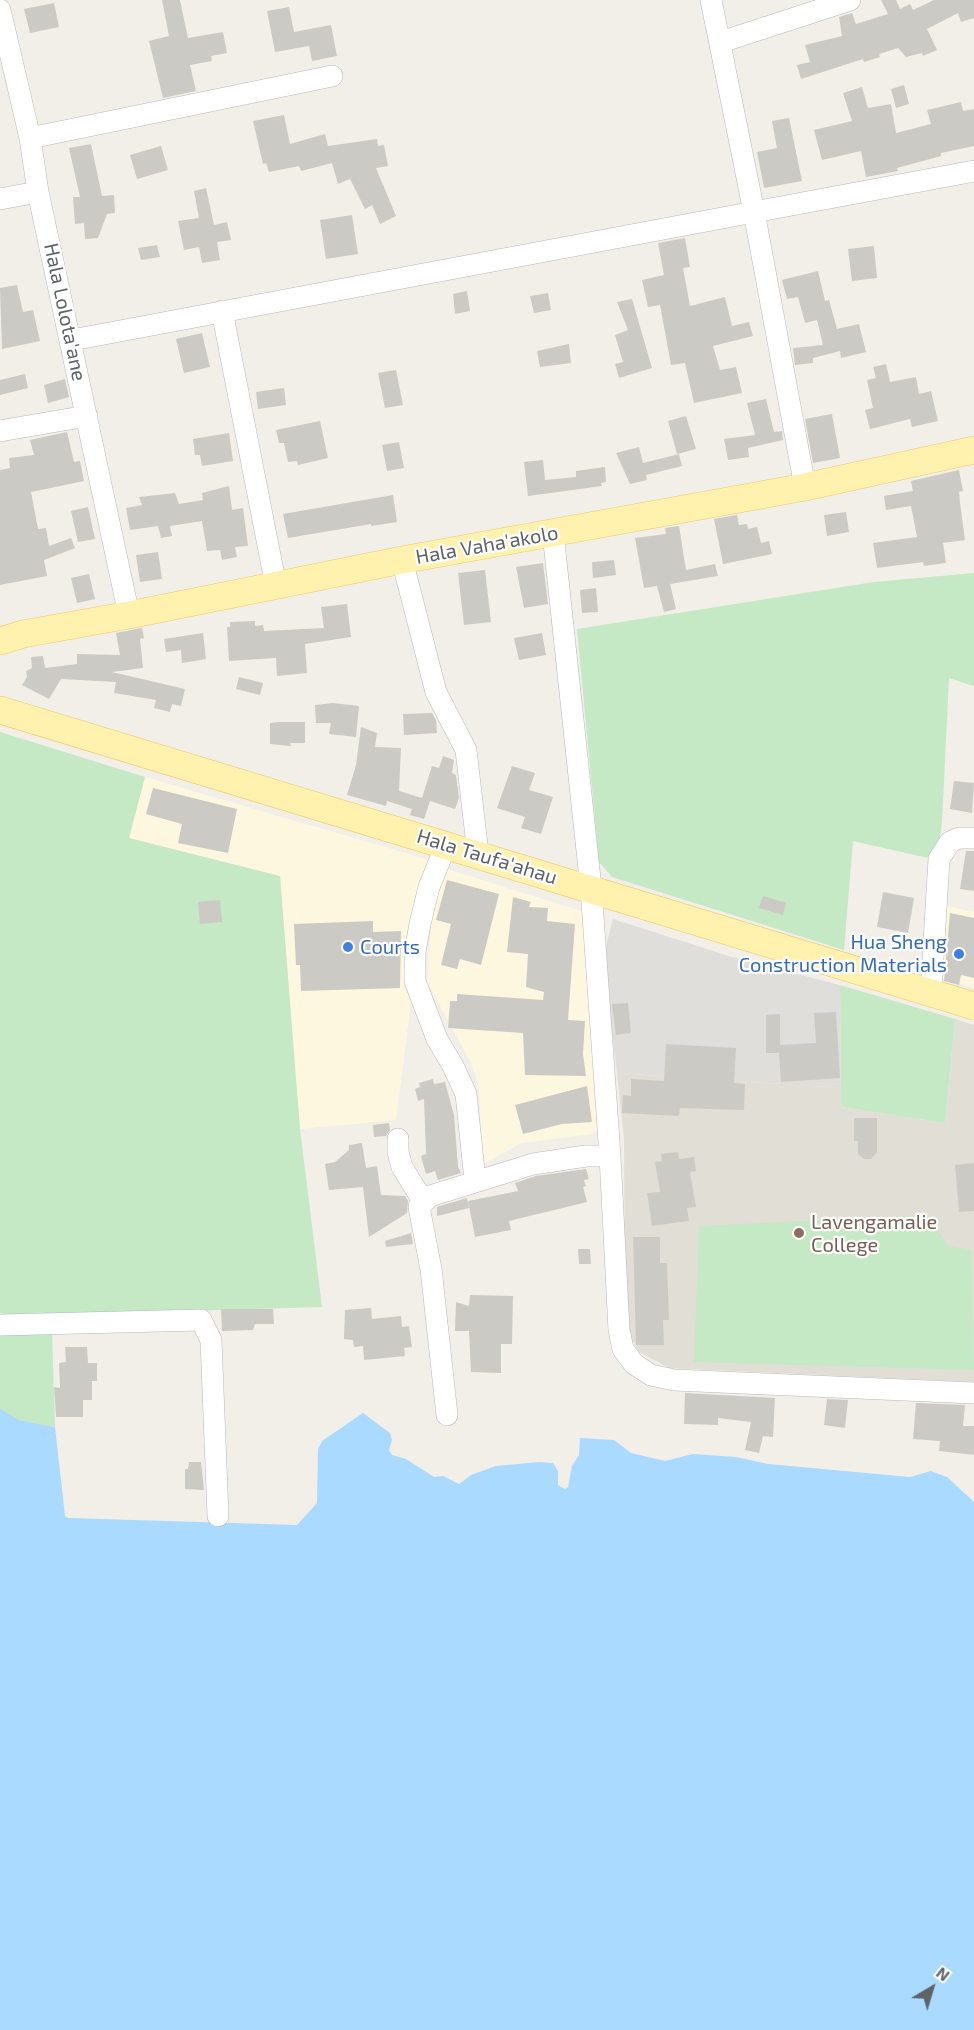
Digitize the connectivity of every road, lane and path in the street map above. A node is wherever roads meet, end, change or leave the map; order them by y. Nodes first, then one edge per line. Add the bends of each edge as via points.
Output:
1 (711, 0) edge
2 (850, 0) edge
3 (0, 10) edge
4 (721, 42) junction
5 (332, 76) dead end
6 (30, 138) junction
7 (974, 171) edge
8 (38, 192) junction
9 (0, 199) edge
10 (754, 212) junction
11 (222, 311) junction
12 (72, 340) junction
13 (87, 416) junction
14 (0, 431) edge
15 (974, 450) edge
16 (805, 487) junction
17 (553, 533) junction
18 (402, 560) junction
19 (276, 586) junction
20 (129, 615) junction
21 (0, 640) edge
22 (0, 710) edge
23 (974, 838) edge
24 (446, 845) junction
25 (478, 854) junction
26 (591, 888) junction
27 (931, 992) junction
28 (974, 1006) edge
29 (398, 1139) dead end
30 (610, 1156) junction
31 (476, 1180) junction
32 (423, 1201) junction
33 (0, 1324) edge
34 (974, 1393) edge
35 (447, 1415) dead end
36 (218, 1516) dead end

1 - 4 street
2 - 4 street
3 - 6 street, Hala Lolota'ane
4 - 10 street
5 - 6 street
6 - 8 street, Hala Lolota'ane
7 - 10 street
8 - 9 street
8 - 12 street, Hala Lolota'ane
10 - 11 street
10 - 16 street
11 - 12 street
11 - 19 street
12 - 13 street, Hala Lolota'ane
13 - 14 street
13 - 20 street, Hala Lolota'ane
15 - 16 main road, Hala Vaha'akolo
16 - 17 main road, Hala Vaha'akolo
17 - 18 main road, Hala Vaha'akolo
17 - 26 street
18 - 19 main road, Hala Vaha'akolo
18 - 25 street via 436,692 466,750
19 - 20 main road, Hala Vaha'akolo
20 - 21 main road, Hala Vaha'akolo
22 - 24 main road, Hala Taufa'ahau
23 - 27 street via 950,842 939,859
24 - 25 main road, Hala Taufa'ahau
24 - 31 street via 429,887 420,924 415,981 437,1040 466,1094
25 - 26 main road, Hala Taufa'ahau
26 - 27 main road, Hala Taufa'ahau
26 - 30 street
27 - 28 main road, Hala Taufa'ahau
29 - 32 street via 402,1167
30 - 31 street via 533,1164
30 - 34 street via 619,1330 623,1349 634,1364 651,1375 674,1380
31 - 32 street
32 - 35 street via 419,1216 431,1269
33 - 36 street via 201,1320 211,1340

